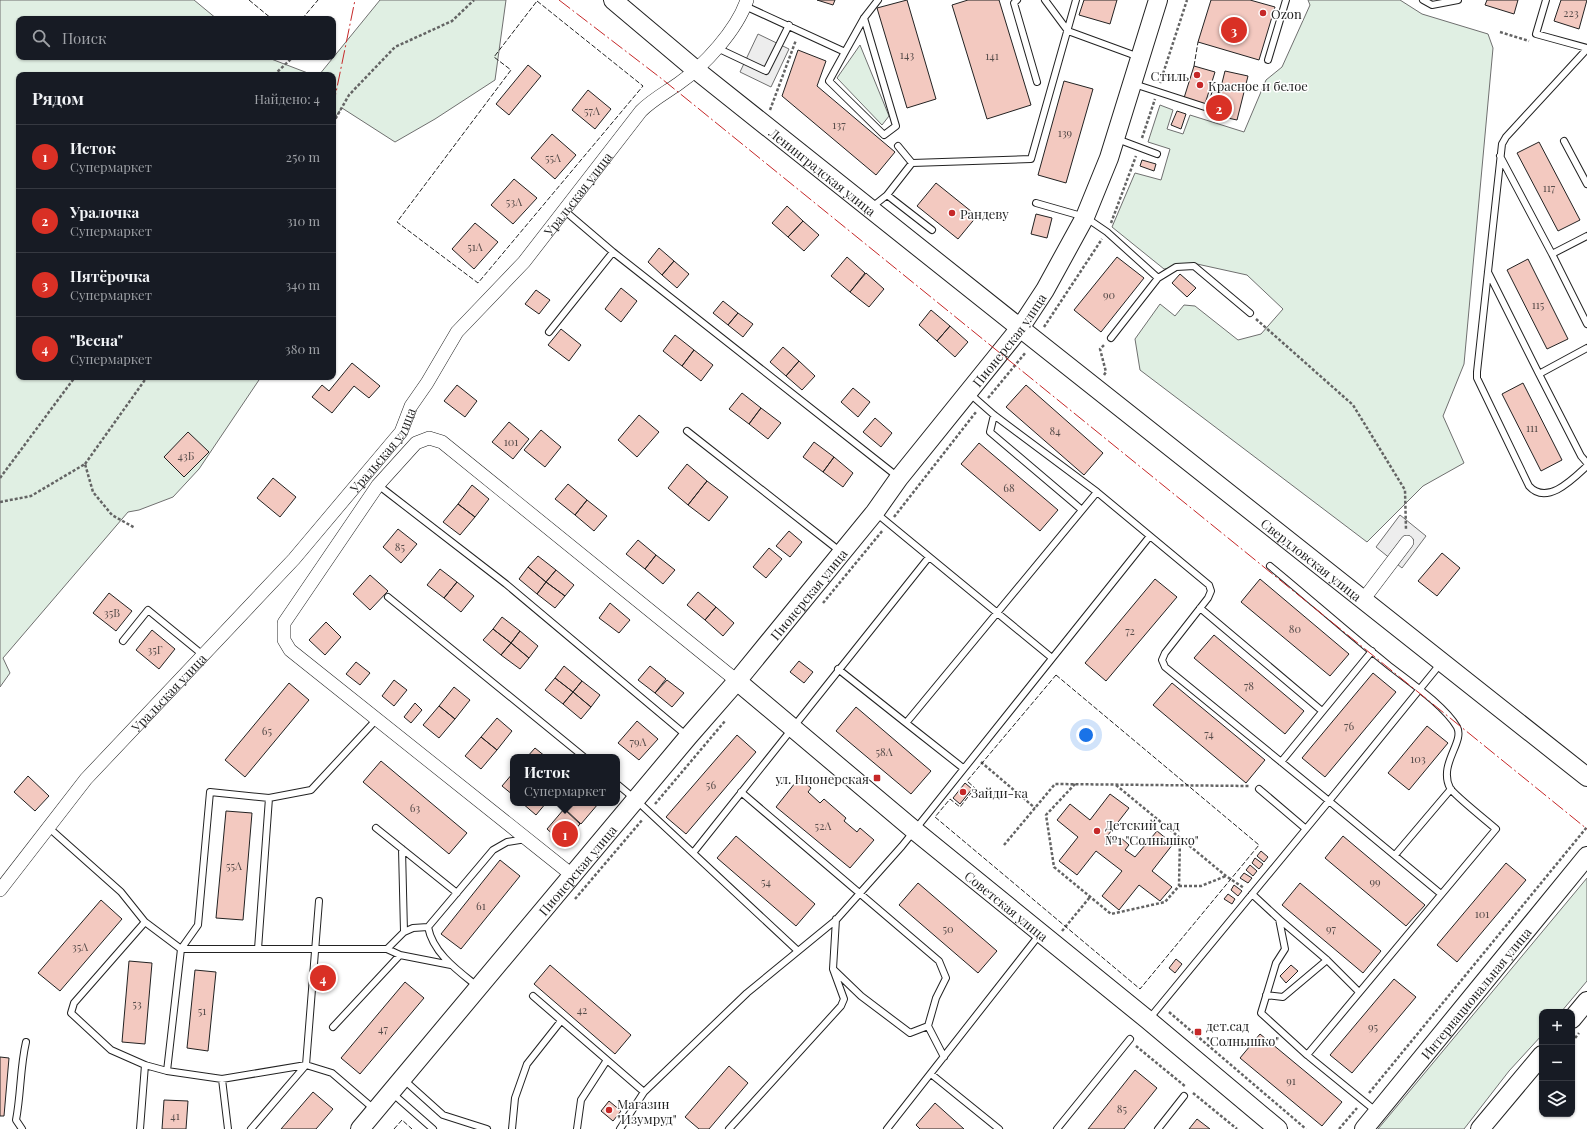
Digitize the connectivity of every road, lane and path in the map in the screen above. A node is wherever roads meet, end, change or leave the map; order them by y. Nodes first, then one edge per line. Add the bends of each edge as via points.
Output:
1 (474, 0) edge
2 (878, 0) edge
3 (1018, 0) edge
4 (1045, 0) edge
5 (1076, 0) edge
6 (1158, 0) edge
7 (1286, 0) edge
8 (1423, 0) edge
9 (1458, 0) edge
10 (1546, 0) edge
11 (618, 2) edge
12 (746, 3) edge
13 (864, 18) junction
14 (789, 25) junction
15 (799, 30) junction
16 (1068, 31) junction
17 (717, 48) junction
18 (1587, 48) edge
19 (845, 52) junction
20 (1140, 57) junction
21 (290, 60) edge
22 (1268, 60) dead end
23 (696, 70) junction
24 (277, 72) edge
25 (1037, 82) dead end
26 (1132, 83) junction
27 (1215, 94) dead end
28 (776, 115) dead end
29 (336, 118) edge
30 (1115, 138) junction
31 (1564, 141) dead end
32 (898, 146) dead end
33 (1157, 154) dead end
34 (1500, 156) junction
35 (912, 163) junction
36 (1498, 169) junction
37 (1507, 170) junction
38 (1587, 184) edge
39 (887, 195) junction
40 (1036, 203) dead end
41 (871, 208) junction
42 (565, 211) junction
43 (1085, 217) junction
44 (932, 230) dead end
45 (1587, 236) edge
46 (613, 252) junction
47 (1552, 254) junction
48 (1488, 272) junction
49 (1158, 278) junction
50 (1486, 284) junction
51 (1494, 286) junction
52 (1250, 313) joint
53 (1587, 324) edge
54 (1020, 328) junction
55 (548, 332) dead end
56 (1111, 338) joint
57 (1036, 341) joint
58 (1587, 348) edge
59 (1539, 374) junction
60 (73, 380) edge
61 (145, 380) edge
62 (1095, 386) junction
63 (968, 392) junction
64 (994, 415) junction
65 (686, 431) dead end
66 (401, 432) junction
67 (416, 443) junction
68 (85, 464) junction
69 (1587, 465) edge
70 (0, 478) edge
71 (899, 478) junction
72 (378, 485) junction
73 (1097, 492) junction
74 (0, 502) edge
75 (1082, 510) junction
76 (875, 512) junction
77 (135, 528) dead end
78 (1150, 536) junction
79 (1407, 542) joint
80 (842, 553) junction
81 (929, 557) junction
82 (1270, 566) dead end
83 (388, 597) dead end
84 (1363, 600) junction
85 (1200, 608) junction
86 (997, 613) junction
87 (123, 641) dead end
88 (1372, 651) junction
89 (203, 655) junction
90 (1052, 658) junction
91 (1442, 662) junction
92 (838, 669) junction
93 (737, 681) junction
94 (1420, 690) junction
95 (1322, 711) junction
96 (376, 720) junction
97 (906, 723) junction
98 (792, 729) junction
99 (688, 737) junction
100 (580, 754) edge
101 (974, 755) junction
102 (1281, 762) junction
103 (963, 768) junction
104 (1587, 778) edge
105 (1075, 784) junction
106 (1115, 785) junction
107 (620, 786) edge
108 (1256, 788) joint
109 (1451, 789) junction
110 (741, 792) junction
111 (269, 798) junction
112 (635, 799) junction
113 (1329, 801) junction
114 (1035, 808) junction
115 (48, 827) junction
116 (1587, 827) edge
117 (376, 828) dead end
118 (1306, 829) junction
119 (914, 830) junction
120 (1180, 838) junction
121 (528, 839) junction
122 (1004, 846) dead end
123 (402, 849) junction
124 (692, 853) junction
125 (1395, 855) junction
126 (1587, 856) edge
127 (572, 875) junction
128 (1226, 876) junction
129 (1179, 886) junction
130 (0, 890) edge
131 (457, 893) junction
132 (859, 894) junction
133 (1252, 894) junction
134 (1441, 894) junction
135 (1090, 896) junction
136 (319, 901) dead end
137 (836, 919) junction
138 (1279, 919) junction
139 (145, 922) junction
140 (428, 927) junction
141 (404, 932) junction
142 (1040, 934) junction
143 (1059, 935) dead end
144 (181, 949) junction
145 (258, 949) junction
146 (314, 949) junction
147 (388, 949) junction
148 (798, 951) junction
149 (400, 955) junction
150 (1327, 960) junction
151 (451, 965) junction
152 (833, 969) junction
153 (478, 987) junction
154 (1359, 992) junction
155 (1266, 995) junction
156 (533, 996) dead end
157 (1587, 1001) edge
158 (1169, 1012) dead end
159 (1575, 1015) edge
160 (1148, 1020) junction
161 (561, 1021) junction
162 (928, 1026) junction
163 (334, 1027) dead end
164 (1130, 1039) dead end
165 (26, 1042) dead end
166 (1307, 1055) junction
167 (944, 1057) junction
168 (1539, 1059) edge
169 (607, 1060) junction
170 (146, 1065) junction
171 (306, 1065) junction
172 (167, 1071) junction
173 (931, 1074) junction
174 (402, 1078) junction
175 (222, 1079) junction
176 (390, 1092) junction
177 (644, 1092) junction
178 (1184, 1096) dead end
179 (1362, 1101) junction
180 (376, 1110) junction
181 (1378, 1113) junction
182 (22, 1129) edge
183 (140, 1129) edge
184 (228, 1129) edge
185 (251, 1129) edge
186 (360, 1129) edge
187 (433, 1129) edge
188 (487, 1129) edge
189 (512, 1129) edge
190 (577, 1129) edge
191 (620, 1129) edge
192 (729, 1129) edge
193 (887, 1129) edge
194 (999, 1129) edge
195 (1057, 1129) edge
196 (1158, 1129) edge
197 (1278, 1129) edge
198 (1306, 1129) edge
199 (1339, 1129) edge
200 (1364, 1129) edge
201 (1480, 1129) edge

1 - 29 path via 452,21 395,47 349,95
2 - 13 lane
3 - 25 lane via 1014,3
4 - 16 lane
5 - 16 lane
6 - 20 street, Пионерская улица
7 - 22 lane
8 - 9 lane via 1432,5
10 - 18 lane via 1536,34
11 - 23 street, Ленинградская улица
12 - 14 lane
12 - 17 street, Уральская улица via 730,32
13 - 19 lane
13 - 19 lane via 896,126 884,135 829,81
14 - 15 lane
14 - 17 lane via 766,71
15 - 19 lane
15 - 28 path via 770,110
16 - 20 lane
16 - 35 lane via 1031,159
17 - 23 street, Уральская улица
18 - 34 lane via 1506,137
20 - 26 street, Пионерская улица
21 - 24 path
23 - 41 street, Ленинградская улица
23 - 42 street, Уральская улица via 641,111
26 - 27 lane via 1211,109
26 - 30 street, Пионерская улица
30 - 33 lane
30 - 43 street, Пионерская улица
31 - 38 lane
32 - 35 lane
34 - 36 lane
34 - 37 lane
35 - 39 lane
36 - 37 lane
36 - 48 lane
37 - 47 lane
39 - 41 lane
39 - 44 lane
40 - 43 lane
41 - 54 street, Ленинградская улица
42 - 46 lane
42 - 66 street, Уральская улица via 524,262 457,332 411,406
43 - 49 lane via 1107,232
43 - 54 street, Пионерская улица via 1045,290
45 - 47 lane
46 - 55 lane
46 - 71 lane
47 - 53 lane
48 - 50 lane
48 - 51 lane
49 - 52 lane via 1176,267 1194,266
49 - 56 lane
50 - 51 lane
50 - 69 lane via 1477,378 1529,486 1538,492 1554,491 1573,479
51 - 59 lane
52 - 79 path via 1353,405 1405,490
54 - 57 street, Ленинградская улица
54 - 63 street, Пионерская улица
56 - 62 path via 1100,350 1106,372
57 - 62 street, Свердловская улица
58 - 59 lane
59 - 69 lane
60 - 70 path
61 - 68 path
62 - 84 street, Свердловская улица
63 - 64 lane
63 - 71 street, Пионерская улица
64 - 73 lane
64 - 75 lane via 990,432
65 - 80 lane
66 - 67 street via 405,438
66 - 89 street, Уральская улица via 294,558
67 - 72 street
67 - 93 street via 429,438 442,442
68 - 74 path via 31,496
68 - 77 path via 93,492 112,515
71 - 76 street, Пионерская улица
72 - 96 street via 284,623 284,640 290,650
72 - 99 lane via 506,584
73 - 75 lane
73 - 78 lane
75 - 86 lane
76 - 80 street, Пионерская улица
76 - 81 lane
78 - 85 lane via 1209,585 1211,591
78 - 90 lane
79 - 84 street
80 - 93 street, Пионерская улица
81 - 86 lane
81 - 92 lane
82 - 88 lane
83 - 100 lane
84 - 91 street, Свердловская улица
85 - 95 lane
85 - 102 lane via 1165,653 1162,660 1165,667
86 - 90 lane
86 - 97 lane
87 - 89 lane via 148,610
88 - 94 lane
88 - 95 lane
89 - 115 street, Уральская улица via 86,779
90 - 101 lane
91 - 94 lane
91 - 104 street, Свердловская улица
92 - 97 lane
92 - 98 lane
93 - 98 street, Советская улица
93 - 99 street, Пионерская улица
94 - 109 lane via 1458,728 1458,737 1447,766
94 - 113 lane
95 - 102 lane
96 - 111 lane via 311,790
96 - 121 street
97 - 103 lane
98 - 110 lane
98 - 119 street, Советская улица
99 - 112 street, Пионерская улица
101 - 103 lane
101 - 114 path
102 - 113 lane
103 - 119 lane
105 - 106 path
105 - 114 path via 1055,784
105 - 135 path via 1046,815 1054,867
106 - 108 path
106 - 120 path
107 - 112 lane
108 - 118 lane
109 - 125 lane
109 - 134 lane via 1496,829
110 - 124 lane
110 - 132 lane
111 - 144 lane via 210,792 198,925
111 - 145 lane
112 - 124 lane
112 - 127 street, Пионерская улица
113 - 118 lane
113 - 125 lane
114 - 122 path
115 - 130 street, Уральская улица
115 - 139 lane via 121,892
116 - 179 path
117 - 123 lane
118 - 133 lane
119 - 132 lane
119 - 142 street, Советская улица
120 - 128 path
120 - 129 path
121 - 127 street
121 - 131 lane via 507,842 493,850
123 - 131 lane
123 - 141 lane
124 - 148 lane
125 - 134 lane
126 - 181 street, Интернациональная улица
127 - 153 street, Пионерская улица
128 - 129 path via 1201,886
128 - 133 path
129 - 135 path via 1165,902 1111,914
131 - 140 lane
132 - 137 lane
132 - 162 lane via 939,960 946,978 936,998
133 - 138 lane
133 - 160 lane
134 - 154 lane
135 - 143 path
136 - 146 lane
137 - 148 lane
137 - 152 lane
138 - 150 lane
138 - 155 lane via 1285,949 1276,963
139 - 144 lane
139 - 170 lane via 74,1003 71,1013 110,1050
140 - 141 lane via 413,928
140 - 151 lane via 430,936 442,956
141 - 147 lane
142 - 160 street, Советская улица
142 - 167 lane
144 - 145 lane
144 - 172 lane
145 - 146 lane
146 - 147 lane
146 - 171 lane
147 - 149 lane
148 - 177 lane via 745,994
149 - 151 lane
149 - 163 lane
150 - 154 lane
150 - 155 lane via 1283,997
151 - 153 lane
152 - 162 lane via 861,996 910,1033
152 - 192 lane via 844,999 841,1006
153 - 174 street, Пионерская улица
154 - 166 lane
155 - 166 lane via 1261,1013
156 - 161 lane
157 - 159 street
158 - 198 path
160 - 197 street, Советская улица
161 - 169 lane
161 - 189 lane via 528,1064 515,1098
162 - 167 lane
164 - 195 lane
165 - 182 lane via 16,1120
166 - 179 lane
167 - 173 lane
168 - 201 street
169 - 177 lane
169 - 190 lane via 581,1100
170 - 172 lane
170 - 183 lane
171 - 175 lane
171 - 180 lane via 332,1073
171 - 185 lane
172 - 175 lane
173 - 193 lane
173 - 194 lane
174 - 176 street, Пионерская улица
174 - 188 lane via 443,1115
175 - 184 lane
176 - 180 street, Пионерская улица
176 - 187 lane
177 - 191 lane
178 - 196 lane
179 - 181 lane
179 - 199 path
180 - 186 street, Пионерская улица
181 - 200 street, Интернациональная улица

